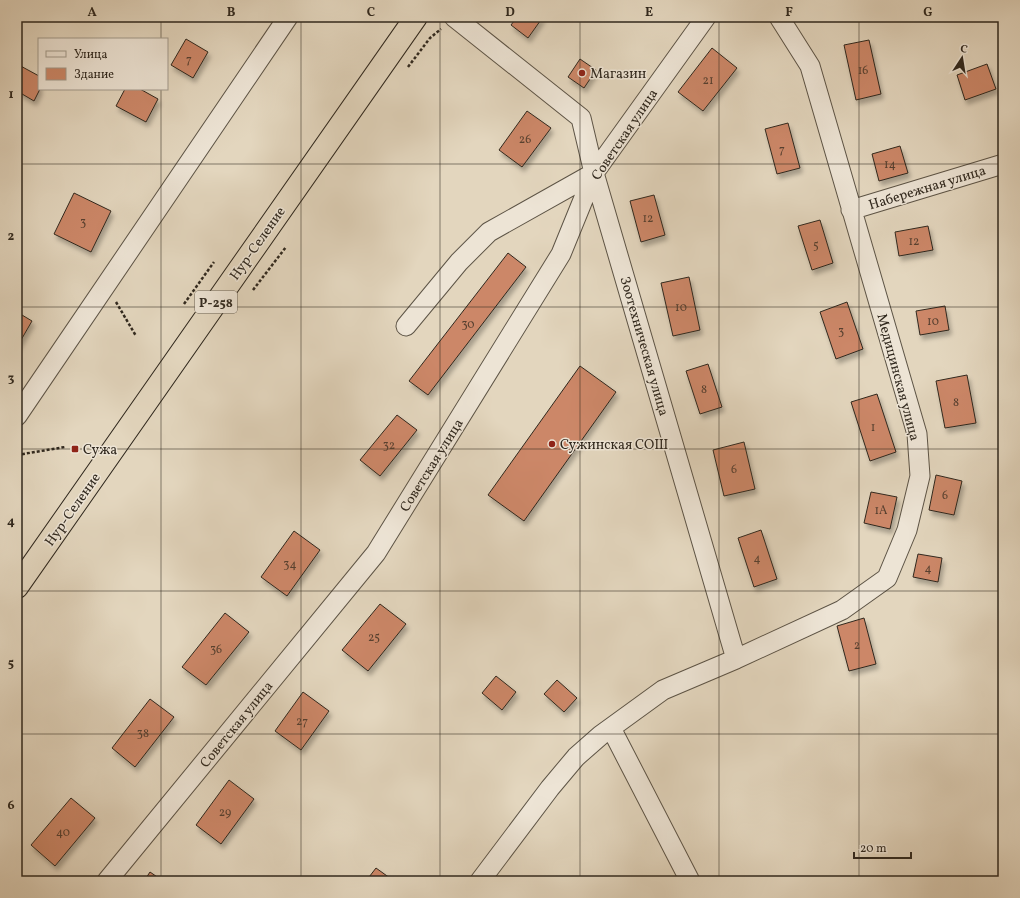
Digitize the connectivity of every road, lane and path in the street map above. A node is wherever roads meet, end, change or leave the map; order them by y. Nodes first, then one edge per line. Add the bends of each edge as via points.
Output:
1 (288, 17) edge
2 (416, 17) edge
3 (455, 17) edge
4 (706, 17) edge
5 (779, 17) edge
6 (407, 69) dead end
7 (1003, 164) edge
8 (594, 173) junction
9 (851, 210) junction
10 (286, 247) dead end
11 (214, 262) dead end
12 (106, 285) junction
13 (253, 290) dead end
14 (184, 304) dead end
15 (406, 326) dead end
16 (136, 336) dead end
17 (17, 416) edge
18 (65, 446) dead end
19 (17, 455) edge
20 (17, 588) edge
21 (736, 659) junction
22 (611, 728) junction
23 (107, 881) edge
24 (480, 881) edge
25 (690, 881) edge

1 - 12 street
2 - 20 highway, Нур-Селение / Р-258
3 - 6 path via 430,38
3 - 8 street, Зоотехническая улица via 581,118
4 - 8 street, Советская улица
5 - 9 street, Медицинская улица via 810,66
7 - 9 street, Набережная улица
8 - 15 street via 489,232 459,262
8 - 21 street, Зоотехническая улица
8 - 23 street, Советская улица via 561,254 376,553
9 - 21 street, Медицинская улица via 917,434 920,476 907,530 887,578 842,610
10 - 13 path
11 - 14 path
12 - 16 path
12 - 17 street
18 - 19 path
21 - 22 street via 663,690
22 - 24 street via 576,756
22 - 25 street

